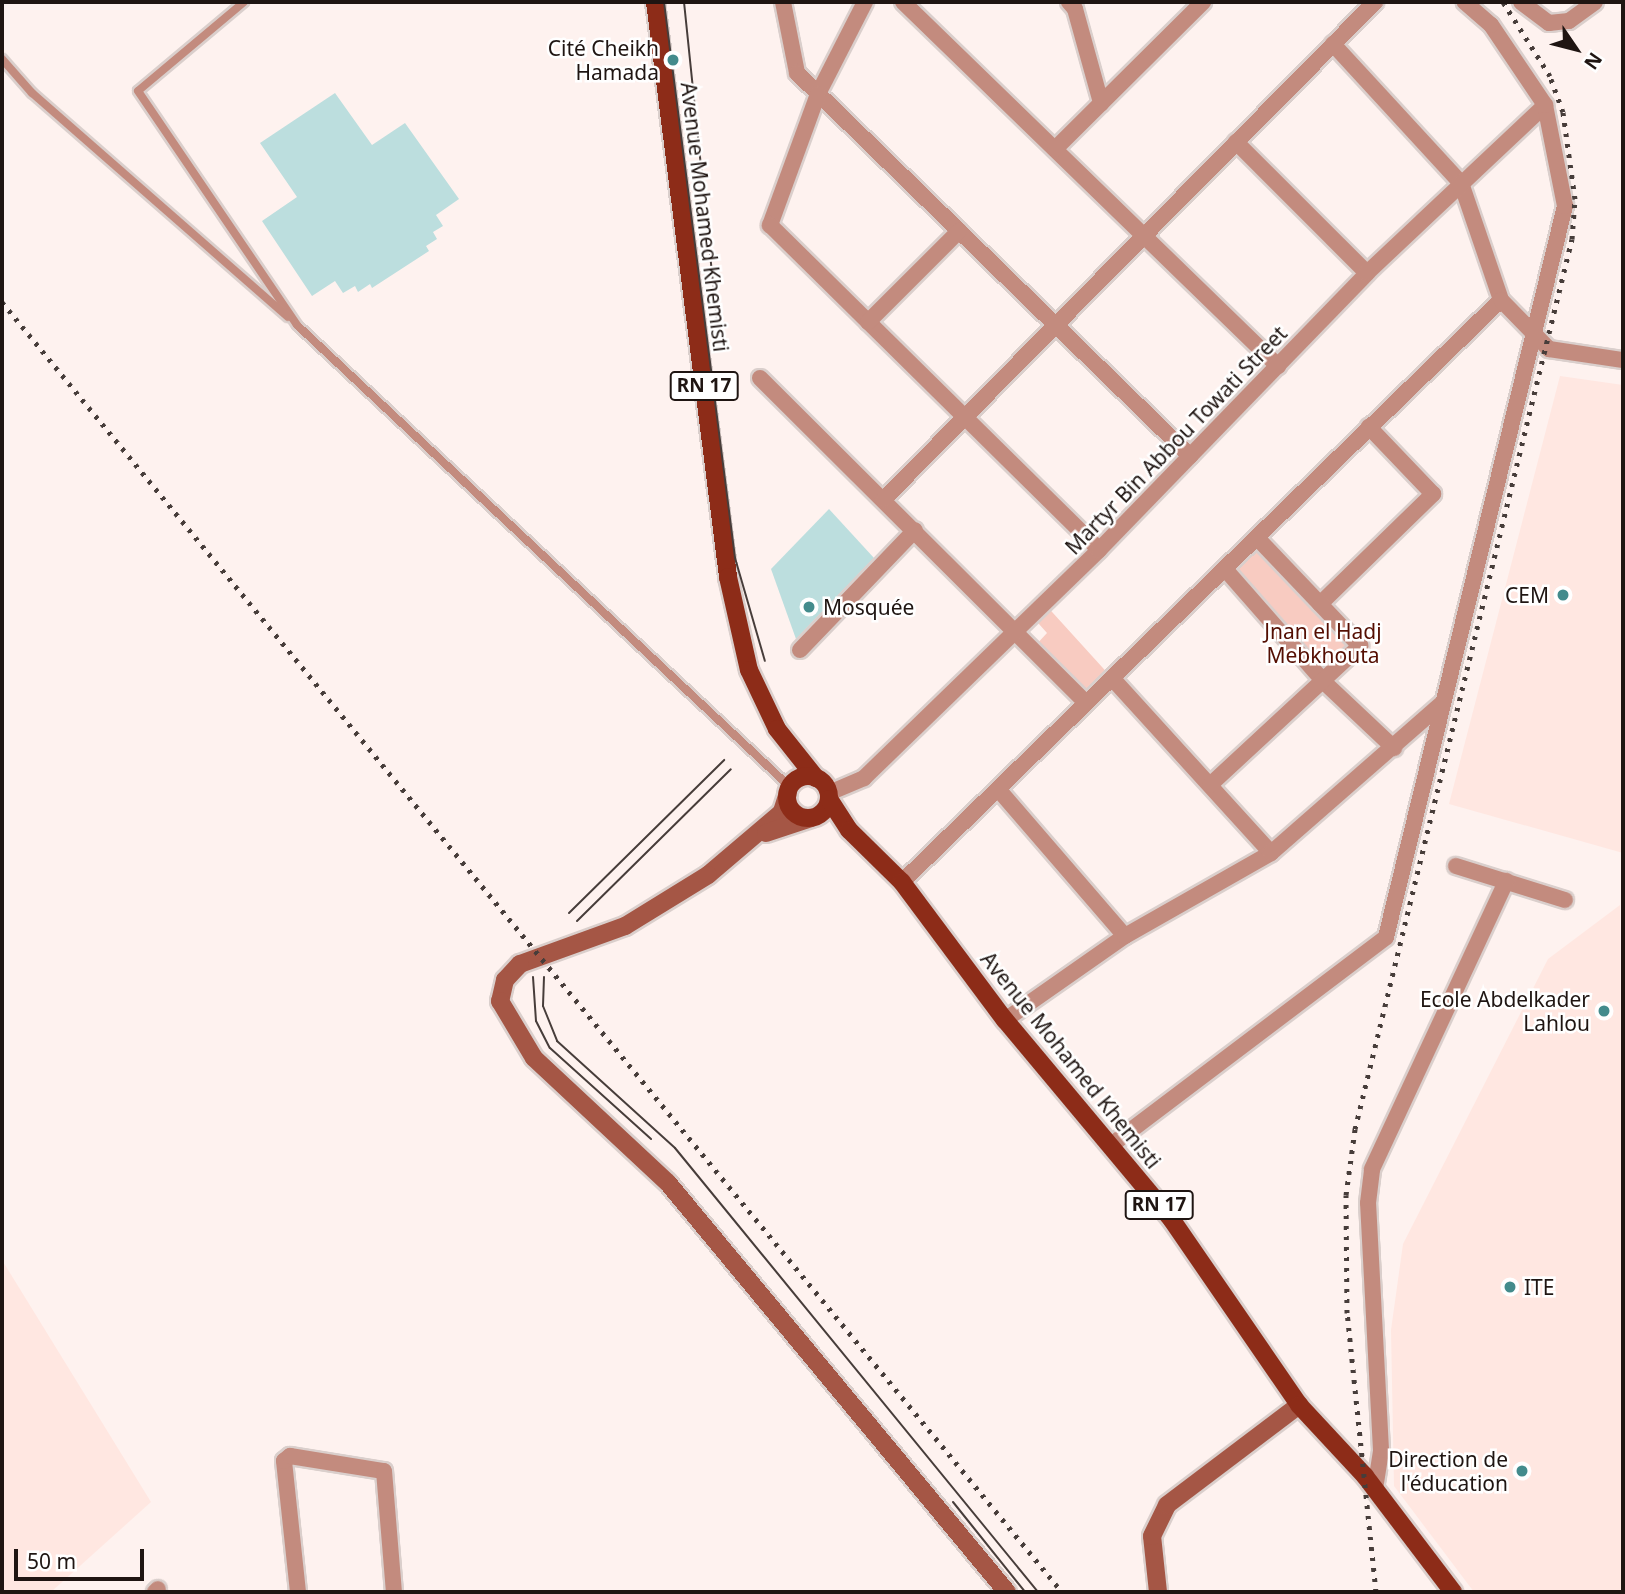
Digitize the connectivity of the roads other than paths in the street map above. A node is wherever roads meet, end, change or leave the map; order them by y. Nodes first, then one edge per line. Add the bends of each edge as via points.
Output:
1 (244, 2) edge
2 (655, 2) edge
3 (783, 2) edge
4 (865, 2) edge
5 (903, 2) edge
6 (1069, 2) edge
7 (1203, 2) edge
8 (1375, 2) edge
9 (1465, 2) edge
10 (1521, 2) edge
11 (1595, 2) edge
12 (1332, 44) junction
13 (2, 59) edge
14 (818, 94) junction
15 (1101, 103) junction
16 (1545, 105) junction
17 (1236, 142) junction
18 (1055, 149) junction
19 (1461, 183) junction
20 (959, 231) junction
21 (1143, 235) junction
22 (1367, 273) junction
23 (1501, 300) junction
24 (868, 322) junction
25 (1054, 324) junction
26 (297, 325) junction
27 (1537, 334) junction
28 (1623, 360) edge
29 (1278, 366) junction
30 (760, 378) dead end
31 (963, 416) junction
32 (1369, 427) junction
33 (1190, 456) junction
34 (884, 499) junction
35 (915, 530) junction
36 (1257, 538) junction
37 (1099, 550) junction
38 (1225, 569) junction
39 (1320, 604) junction
40 (1016, 629) junction
41 (800, 650) dead end
42 (1112, 678) junction
43 (1325, 682) junction
44 (1086, 703) junction
45 (1441, 704) junction
46 (1394, 748) junction
47 (797, 757) junction
48 (816, 778) junction
49 (1210, 785) junction
50 (791, 787) junction
51 (998, 789) junction
52 (829, 796) junction
53 (814, 817) junction
54 (849, 830) junction
55 (757, 836) junction
56 (1270, 853) junction
57 (1457, 866) dead end
58 (1507, 881) junction
59 (902, 882) junction
60 (1564, 900) dead end
61 (1125, 936) junction
62 (1005, 1020) junction
63 (1110, 1146) junction
64 (1298, 1405) junction
65 (1375, 1489) junction
66 (298, 1592) edge
67 (394, 1592) edge
68 (1007, 1592) edge
69 (1158, 1592) edge
70 (1453, 1592) edge

1 - 26 lane via 138,91
2 - 47 main road, Avenue Mohamed Khemisti / RN 17 via 728,577 749,670 777,729
3 - 14 street via 797,73
4 - 14 street
5 - 18 street
6 - 15 street via 1075,9
7 - 15 street
8 - 12 street
9 - 16 street via 1491,25
10 - 11 street via 1549,23 1569,21
12 - 17 street
12 - 19 street
13 - 26 lane via 32,93
14 - 20 street
14 - 24 street via 770,225
15 - 18 street
16 - 19 street, Martyr Bin Abbou Towati Street
16 - 27 street via 1565,206
17 - 21 street
17 - 22 street
18 - 21 street
19 - 22 street, Martyr Bin Abbou Towati Street
19 - 23 street
20 - 24 street
20 - 25 street
21 - 25 street
21 - 29 street
22 - 29 street, Martyr Bin Abbou Towati Street
23 - 27 street
23 - 32 street
24 - 31 street
25 - 31 street
25 - 33 street
26 - 50 lane
27 - 28 street via 1549,349
27 - 45 street
29 - 33 street, Martyr Bin Abbou Towati Street
30 - 34 street
31 - 34 street
31 - 37 street
32 - 36 street
32 - 39 street via 1433,494
33 - 37 street, Martyr Bin Abbou Towati Street
34 - 35 street
35 - 40 street
35 - 41 street
36 - 38 street
36 - 39 street
37 - 40 street, Martyr Bin Abbou Towati Street
38 - 42 street
38 - 43 street
39 - 43 street via 1360,646
40 - 44 street
40 - 52 street, Martyr Bin Abbou Towati Street via 864,778
42 - 44 street
42 - 49 street
43 - 46 street
43 - 49 street
44 - 51 street
45 - 46 street
45 - 63 street via 1386,937
46 - 56 street
47 - 48 main road, Avenue Mohamed Khemisti
47 - 50 main road
48 - 50 main road
48 - 52 main road
49 - 56 street
50 - 53 main road via 793,811
50 - 55 street via 782,812
51 - 59 street
51 - 61 street
52 - 53 main road
52 - 54 main road
53 - 54 main road
53 - 55 street
54 - 59 main road, Avenue Mohamed Khemisti / RN 17
55 - 68 street via 708,875 625,926 520,964 505,980 500,1001 503,1012 547,1072 668,1183
56 - 61 street
57 - 58 street
58 - 60 street
58 - 65 street via 1372,1170 1368,1203 1381,1450
59 - 62 main road, Avenue Mohamed Khemisti / RN 17
61 - 62 street
62 - 63 main road, Avenue Mohamed Khemisti / RN 17
63 - 64 main road, Avenue Mohamed Khemisti / RN 17 via 1172,1220
64 - 65 main road, Avenue Mohamed Khemisti / RN 17
64 - 69 street via 1167,1506 1152,1535
65 - 70 main road, Avenue Mohamed Khemisti / RN 17
66 - 67 street via 284,1461 290,1456 379,1466 384,1471

